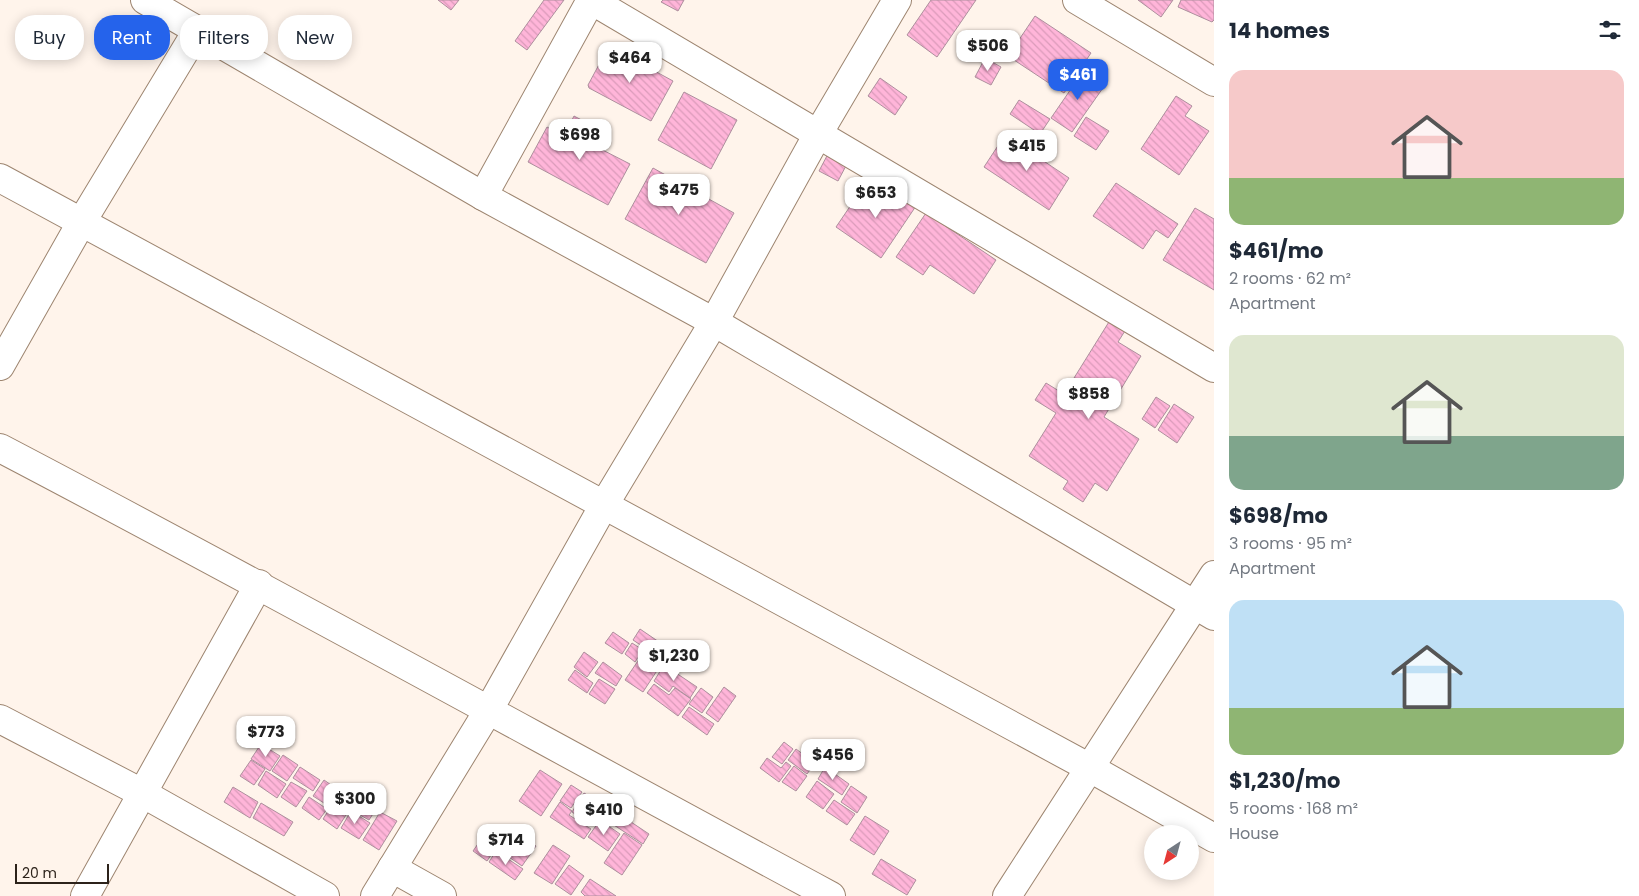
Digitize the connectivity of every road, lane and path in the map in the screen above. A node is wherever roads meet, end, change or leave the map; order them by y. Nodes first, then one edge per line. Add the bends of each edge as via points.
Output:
1 (145, 0) edge
2 (591, 0) edge
3 (897, 0) edge
4 (1077, 0) edge
5 (180, 21) edge
6 (180, 59) edge
7 (247, 60) edge
8 (1214, 82) edge
9 (818, 134) junction
10 (0, 178) edge
11 (483, 196) junction
12 (81, 223) junction
13 (714, 322) junction
14 (0, 366) edge
15 (1214, 368) edge
16 (0, 448) edge
17 (604, 505) junction
18 (1214, 575) edge
19 (259, 584) junction
20 (1205, 610) edge
21 (488, 711) junction
22 (0, 719) edge
23 (1090, 768) junction
24 (142, 793) junction
25 (1214, 838) edge
26 (392, 868) junction
27 (85, 896) edge
28 (325, 896) edge
29 (375, 896) edge
30 (442, 896) edge
31 (831, 896) edge
32 (1007, 896) edge

1 - 5 street
2 - 9 street
2 - 11 street
3 - 9 street
4 - 8 street
6 - 12 street
7 - 11 street
9 - 13 street
9 - 15 street
10 - 12 street
11 - 13 street
12 - 14 street
12 - 17 street
13 - 17 street
13 - 20 street
16 - 19 street
17 - 21 street
17 - 23 street
18 - 20 street
19 - 21 street
19 - 24 street
20 - 23 street
21 - 26 street
21 - 31 street
22 - 24 street
23 - 25 street
23 - 32 street
24 - 27 street
24 - 28 street
26 - 29 street
26 - 30 street

